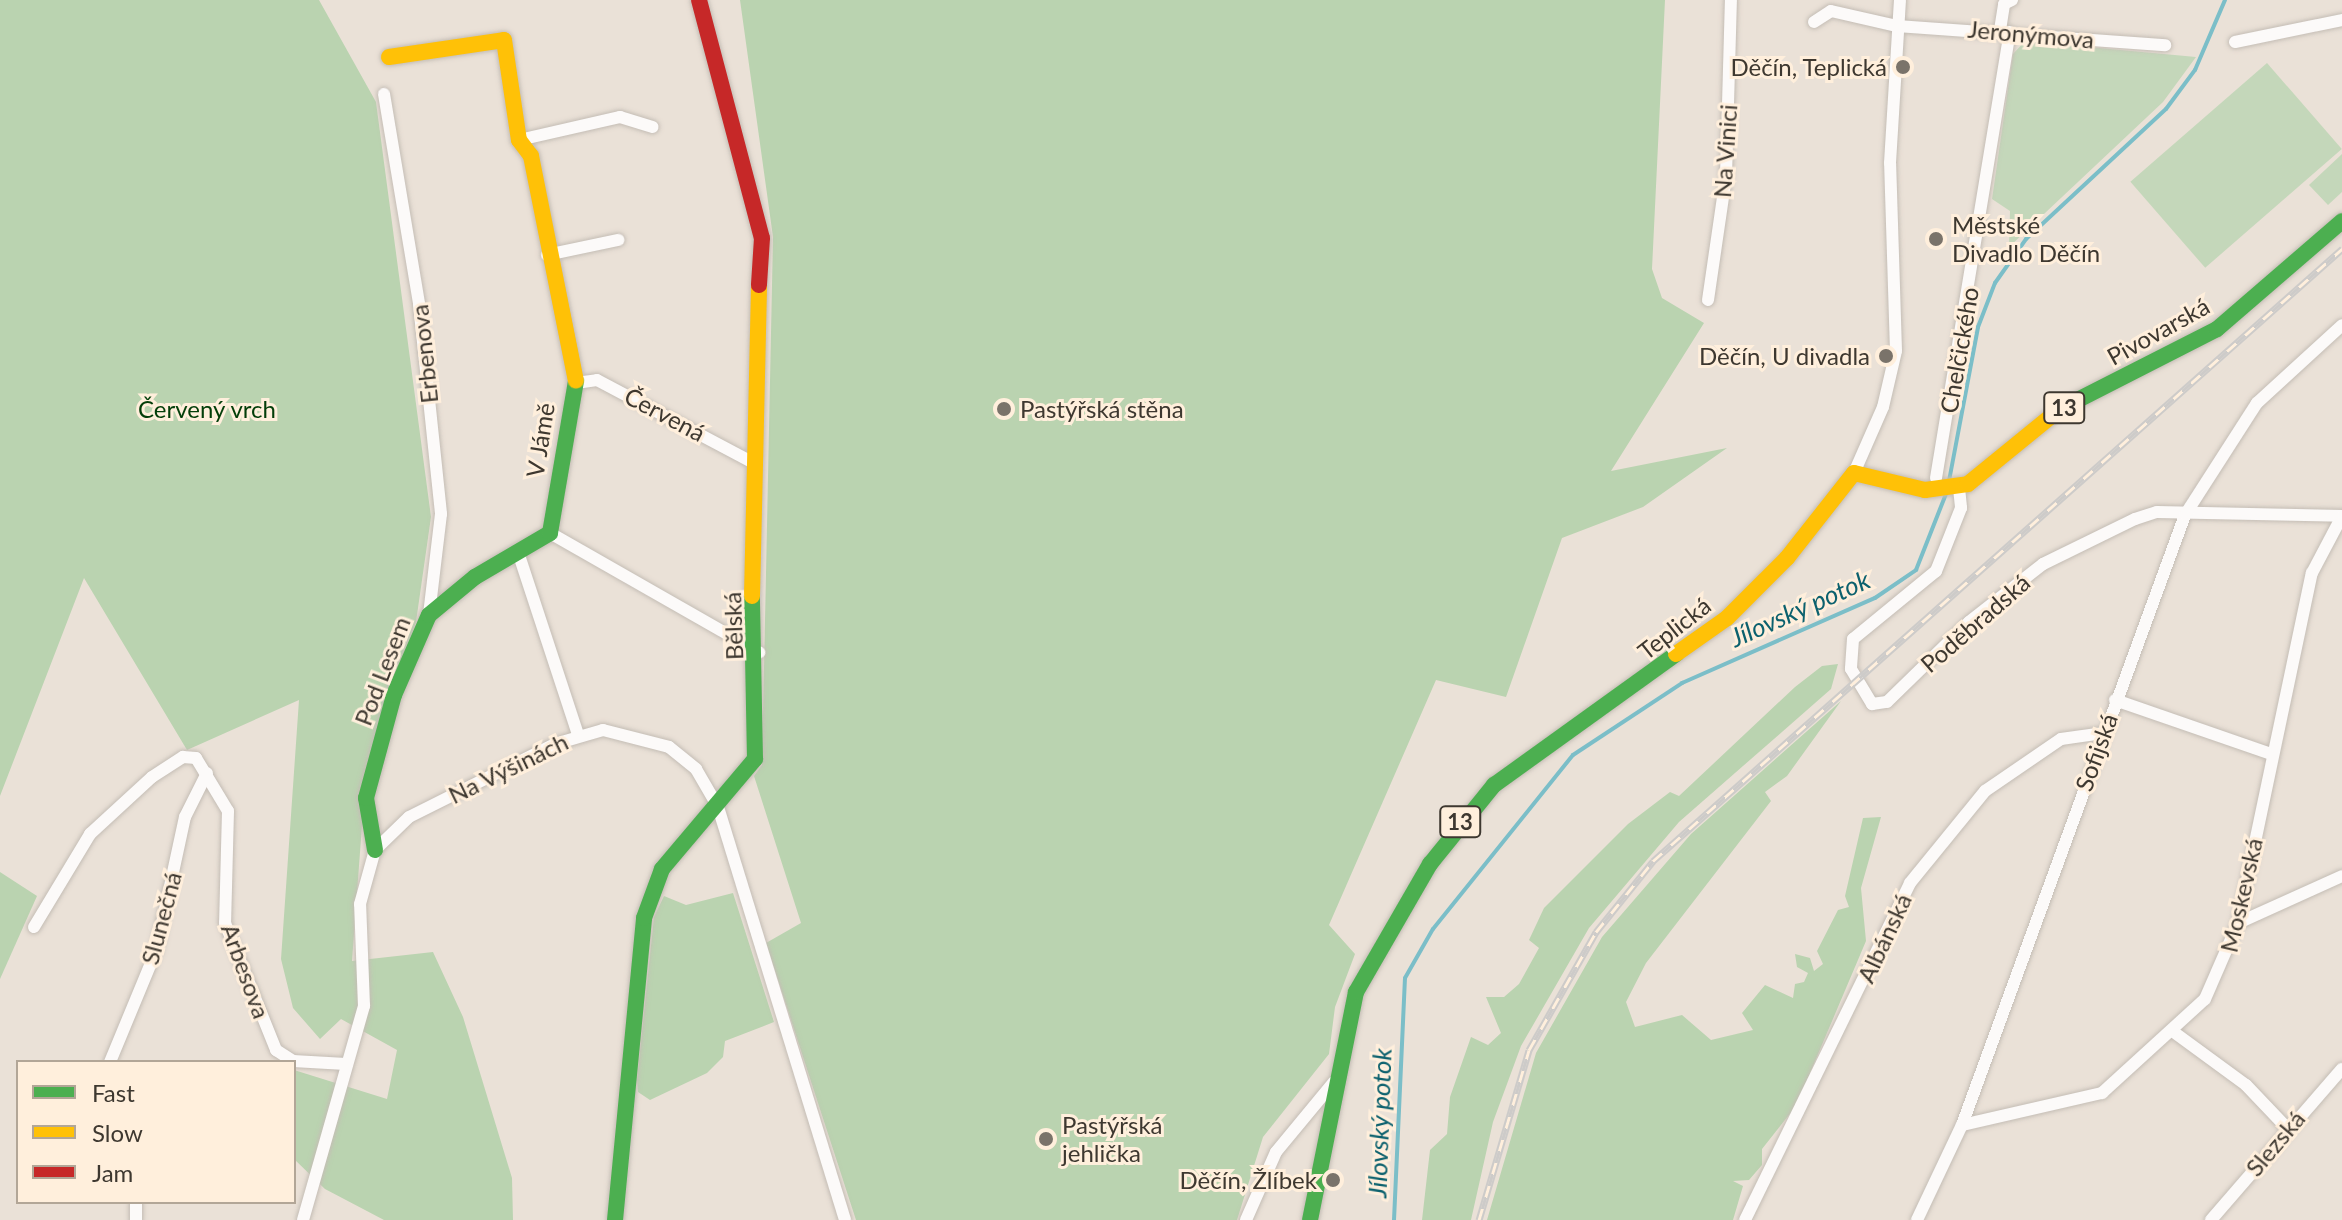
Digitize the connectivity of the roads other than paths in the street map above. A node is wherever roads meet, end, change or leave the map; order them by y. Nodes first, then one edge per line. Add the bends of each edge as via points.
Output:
1 (699, 0) edge
2 (1731, 0) edge
3 (1819, 0) edge
4 (1900, 0) edge
5 (2012, 0) edge
6 (1831, 11) junction
7 (2342, 20) edge
8 (1814, 22) dead end
9 (1897, 26) junction
10 (2005, 31) junction
11 (2235, 42) dead end
12 (2165, 45) dead end
13 (389, 57) dead end
14 (384, 94) dead end
15 (653, 127) dead end
16 (519, 140) junction
17 (2342, 221) edge
18 (618, 240) dead end
19 (547, 255) junction
20 (1708, 300) dead end
21 (2342, 325) edge
22 (576, 383) junction
23 (750, 461) junction
24 (1854, 473) junction
25 (1936, 485) junction
26 (1957, 489) junction
27 (2185, 515) junction
28 (2342, 516) edge
29 (550, 533) junction
30 (518, 552) junction
31 (429, 615) junction
32 (759, 652) junction
33 (2115, 700) junction
34 (2103, 733) junction
35 (578, 734) junction
36 (2271, 754) junction
37 (207, 773) junction
38 (718, 807) junction
39 (375, 850) junction
40 (2342, 876) edge
41 (2238, 923) junction
42 (34, 927) dead end
43 (2175, 1033) junction
44 (111, 1060) edge
45 (291, 1060) edge
46 (296, 1062) edge
47 (2342, 1069) edge
48 (344, 1071) junction
49 (1334, 1082) junction
50 (1962, 1125) junction
51 (2286, 1127) junction
52 (303, 1220) edge
53 (615, 1220) edge
54 (845, 1220) edge
55 (1246, 1220) edge
56 (1310, 1220) edge
57 (1745, 1220) edge
58 (1917, 1220) edge
59 (2211, 1220) edge

1 - 23 street, Bělská via 762,238
2 - 20 street, Na Vinici via 1726,176
3 - 6 street
4 - 9 street, Teplická
5 - 10 street, Chelčického via 2004,4
6 - 8 street
6 - 9 street, Jeronýmova
7 - 11 street
9 - 10 street, Jeronýmova
9 - 24 street, Teplická via 1890,163 1896,351 1883,407
10 - 12 street, Jeronýmova
10 - 25 street, Chelčického
13 - 16 street, V Jámě via 504,40
14 - 31 street, Erbenova via 419,304 441,514
15 - 16 street via 620,117
16 - 19 street, V Jámě via 531,156
17 - 26 street, Pivovarská / 13 via 2217,329 2037,421
18 - 19 street
19 - 22 street, V Jámě
21 - 27 street, Sofijská via 2257,403
22 - 23 street, Červená via 597,380
22 - 29 street, V Jámě
23 - 32 street, Bělská
24 - 25 street
24 - 49 street, Teplická / 13 via 1787,558 1727,618 1517,765 1473,805 1371,957
25 - 26 street
26 - 27 street, Poděbradská via 1959,516 1936,571 1853,639 1851,669 1872,704 1887,702 1969,622 2066,550 2157,512
27 - 28 street, Poděbradská
27 - 33 street, Sofijská
28 - 36 street, Moskevská via 2312,573
29 - 30 street
29 - 32 street
30 - 31 street, Pod Lesem
30 - 35 street
31 - 39 street, Pod Lesem via 370,775 366,817
32 - 38 street, Bělská via 755,759
33 - 34 street, Sofijská
33 - 36 street
34 - 50 street, Sofijská
34 - 57 street, Albánská via 2061,739 1985,791 1910,883
35 - 38 street, Na Výšinách via 617,730 658,741 696,769
35 - 39 street, Na Výšinách via 409,817
36 - 41 street, Moskevská
37 - 42 street via 196,758 183,757 131,794 90,834
37 - 44 street, Slunečná via 185,817 156,951
37 - 45 street, Arbesova via 228,811 225,923 276,1050
38 - 53 street, Bělská via 662,869 644,918
38 - 54 street, Na Výšinách
39 - 48 street via 360,904 364,1006
40 - 41 street
41 - 43 street, Moskevská via 2225,965
43 - 50 street, Moskevská via 2102,1093
43 - 51 street via 2246,1085
46 - 48 street, Arbesova
47 - 51 street, Slezská
48 - 52 street
49 - 55 street via 1276,1152
49 - 56 street, Teplická / 13
50 - 58 street, Sofijská
51 - 59 street, Slezská

